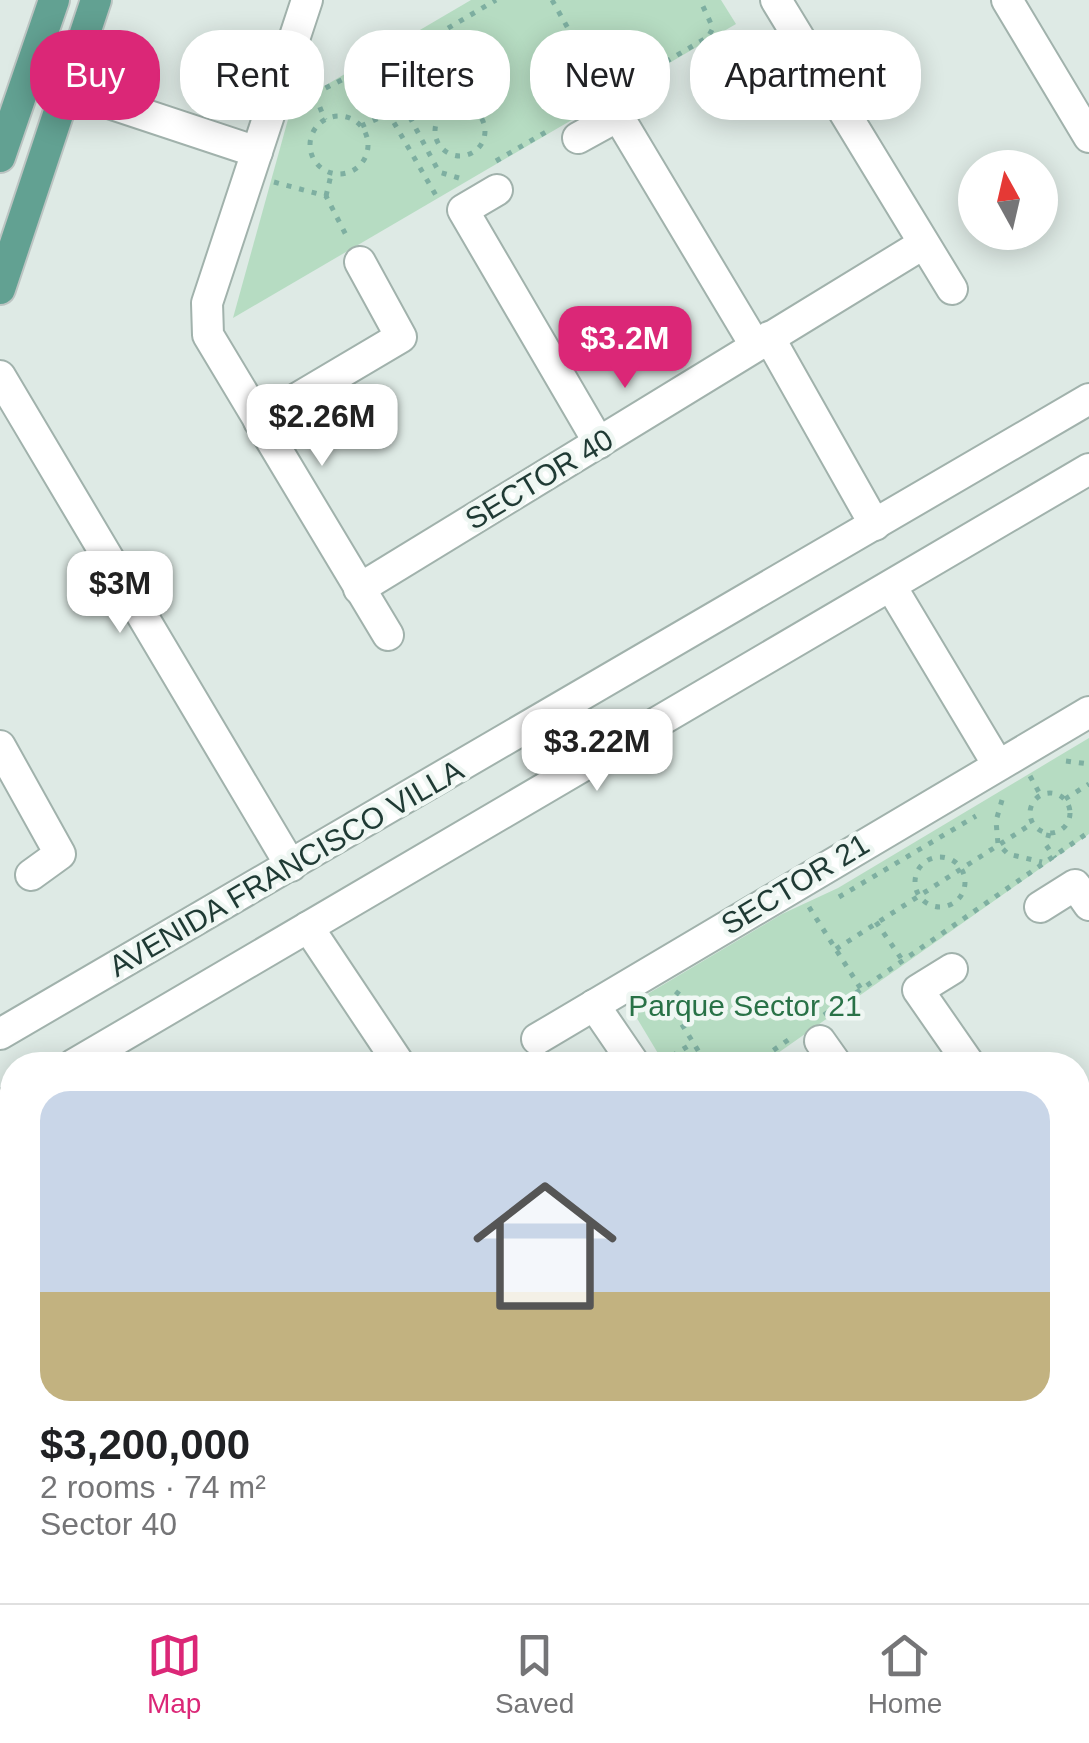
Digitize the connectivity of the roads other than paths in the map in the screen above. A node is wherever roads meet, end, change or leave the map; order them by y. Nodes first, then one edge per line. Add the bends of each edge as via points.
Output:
1 (54, 0) edge
2 (96, 0) edge
3 (307, 0) edge
4 (776, 0) edge
5 (1007, 0) edge
6 (86, 30) edge
7 (56, 120) edge
8 (144, 120) edge
9 (570, 130) road end
10 (1089, 137) edge
11 (0, 157) edge
12 (254, 164) junction
13 (485, 177) road end
14 (923, 244) junction
15 (360, 262) road end
16 (952, 289) dead end
17 (0, 290) edge
18 (762, 341) junction
19 (0, 376) edge
20 (1089, 399) edge
21 (259, 422) junction
22 (600, 443) junction
23 (1089, 469) edge
24 (874, 524) junction
25 (892, 588) junction
26 (359, 589) junction
27 (388, 635) dead end
28 (1089, 712) edge
29 (0, 746) edge
30 (998, 765) junction
31 (291, 866) junction
32 (32, 875) dead end
33 (1089, 904) edge
34 (1040, 907) dead end
35 (308, 928) junction
36 (952, 968) dead end
37 (594, 1005) junction
38 (0, 1034) edge
39 (537, 1039) dead end
40 (95, 1052) edge
41 (391, 1052) edge
42 (626, 1052) edge
43 (961, 1052) edge

1 - 11 main road
2 - 6 main road
3 - 12 street
4 - 14 street
5 - 10 street
7 - 17 main road
8 - 12 street
9 - 18 street via 618,116
12 - 21 street via 206,303 208,335
13 - 22 street via 464,210
14 - 16 street
14 - 18 street, SECTOR 40
15 - 21 street via 402,338
18 - 22 street, SECTOR 40
18 - 24 street
19 - 31 street
20 - 24 street, AVENIDA FRANCISCO VILLA
21 - 26 street
22 - 26 street, SECTOR 40
23 - 25 street, AVENIDA FRANCISCO VILLA
24 - 31 street, AVENIDA FRANCISCO VILLA
25 - 30 street
25 - 35 street, AVENIDA FRANCISCO VILLA
26 - 27 street
28 - 30 street, SECTOR 21
29 - 32 street via 60,854
30 - 37 street, SECTOR 21 via 800,902
31 - 38 street, AVENIDA FRANCISCO VILLA
33 - 34 street via 1075,884
35 - 40 street, AVENIDA FRANCISCO VILLA
35 - 41 street
36 - 43 street via 918,990
37 - 39 street, SECTOR 21
37 - 42 street

